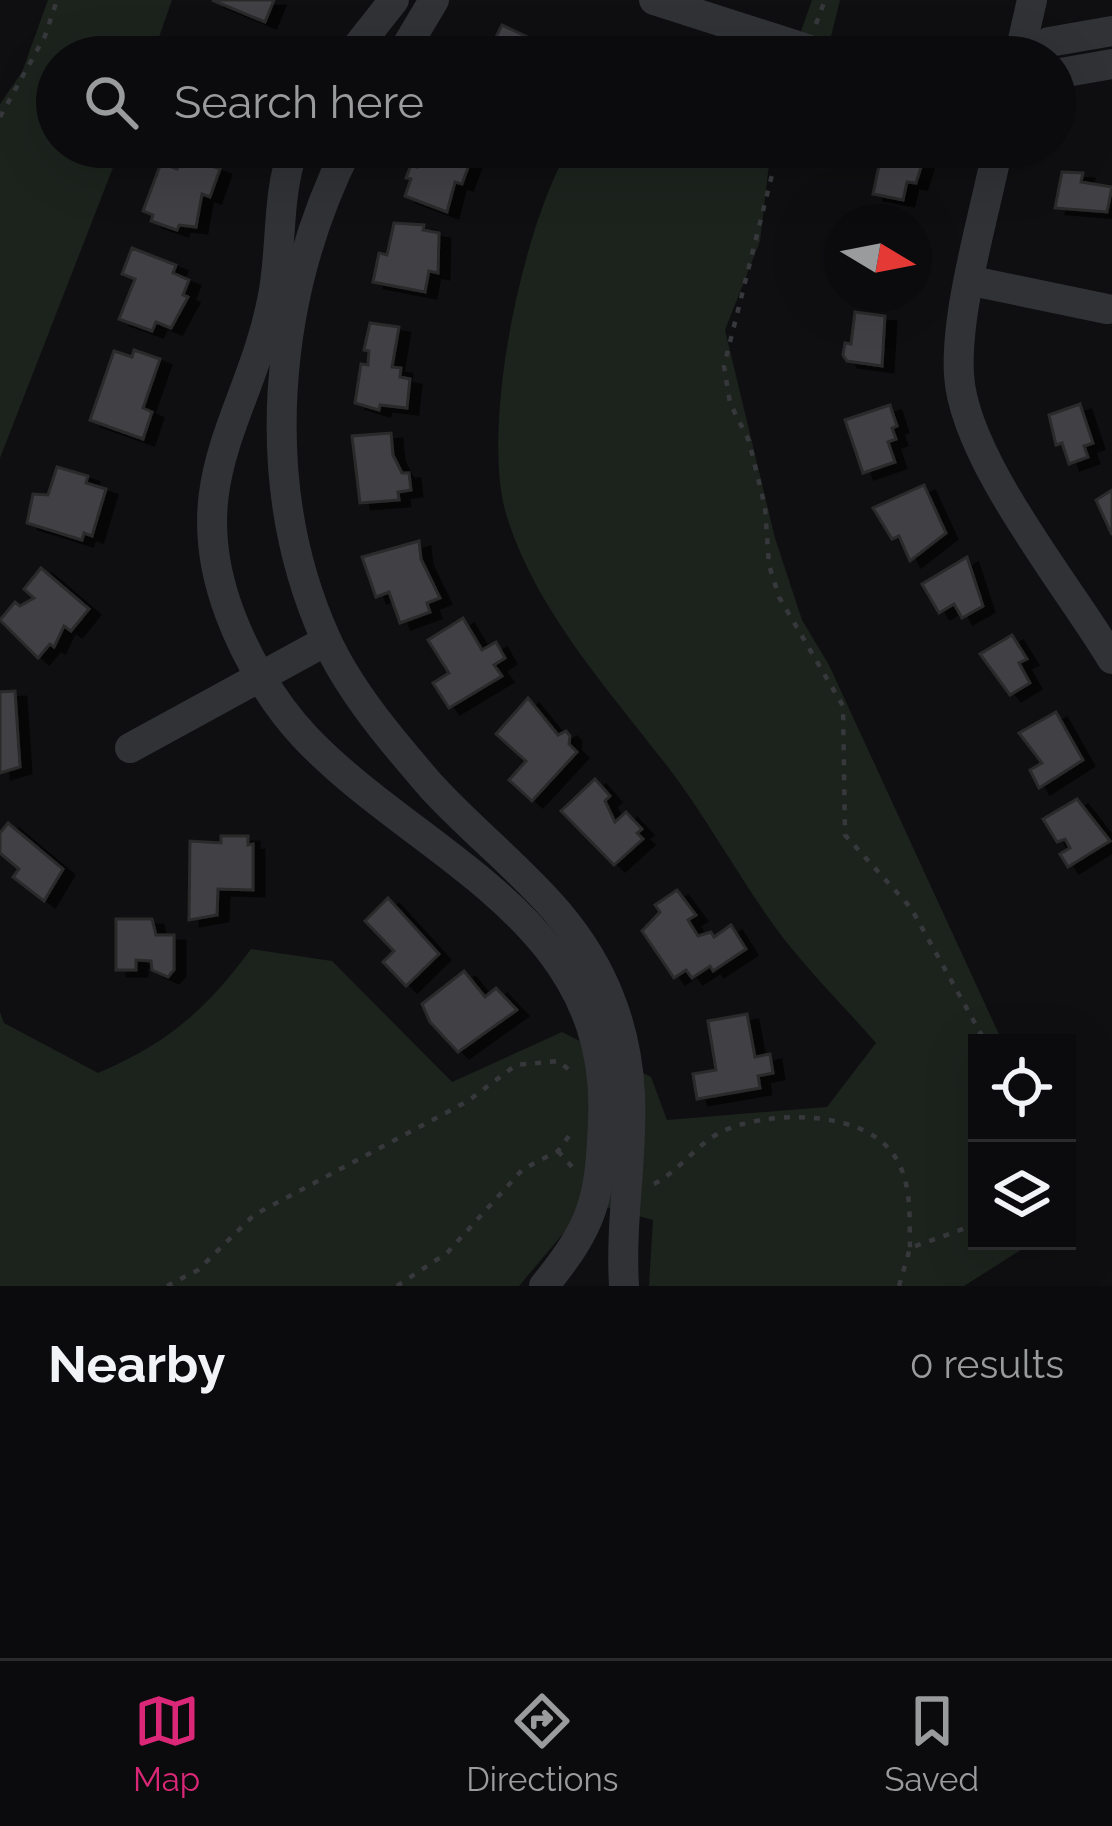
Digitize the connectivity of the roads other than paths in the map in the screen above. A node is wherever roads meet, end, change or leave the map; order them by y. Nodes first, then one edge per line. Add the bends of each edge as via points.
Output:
1 (394, 0) edge
2 (434, 0) edge
3 (654, 0) edge
4 (1032, 0) edge
5 (1112, 31) edge
6 (366, 36) edge
7 (413, 36) edge
8 (766, 36) edge
9 (1026, 36) edge
10 (1076, 37) edge
11 (1112, 64) edge
12 (1076, 70) edge
13 (289, 168) edge
14 (339, 168) edge
15 (994, 168) edge
16 (972, 280) junction
17 (285, 289) junction
18 (1107, 309) dead end
19 (326, 641) junction
20 (1112, 659) edge
21 (262, 676) junction
22 (130, 748) dead end
23 (430, 784) junction
24 (402, 815) junction
25 (567, 946) junction
26 (604, 1085) junction
27 (593, 1216) junction
28 (623, 1226) junction
29 (544, 1286) edge
30 (624, 1286) edge

1 - 6 street
2 - 7 street
3 - 8 street
4 - 9 street
5 - 10 street
11 - 12 street
13 - 17 street via 280,203
14 - 17 street
15 - 16 street
16 - 18 street
16 - 20 street via 960,339 964,409
17 - 19 street via 285,490 292,541
17 - 21 street via 223,441 213,489 222,588
19 - 21 street
19 - 23 street
21 - 22 street
21 - 24 street via 306,737
23 - 24 street
23 - 25 street via 532,879
24 - 25 street
25 - 26 street via 610,999
26 - 27 street
26 - 28 street via 630,1185
27 - 28 street
27 - 29 street
28 - 30 street

